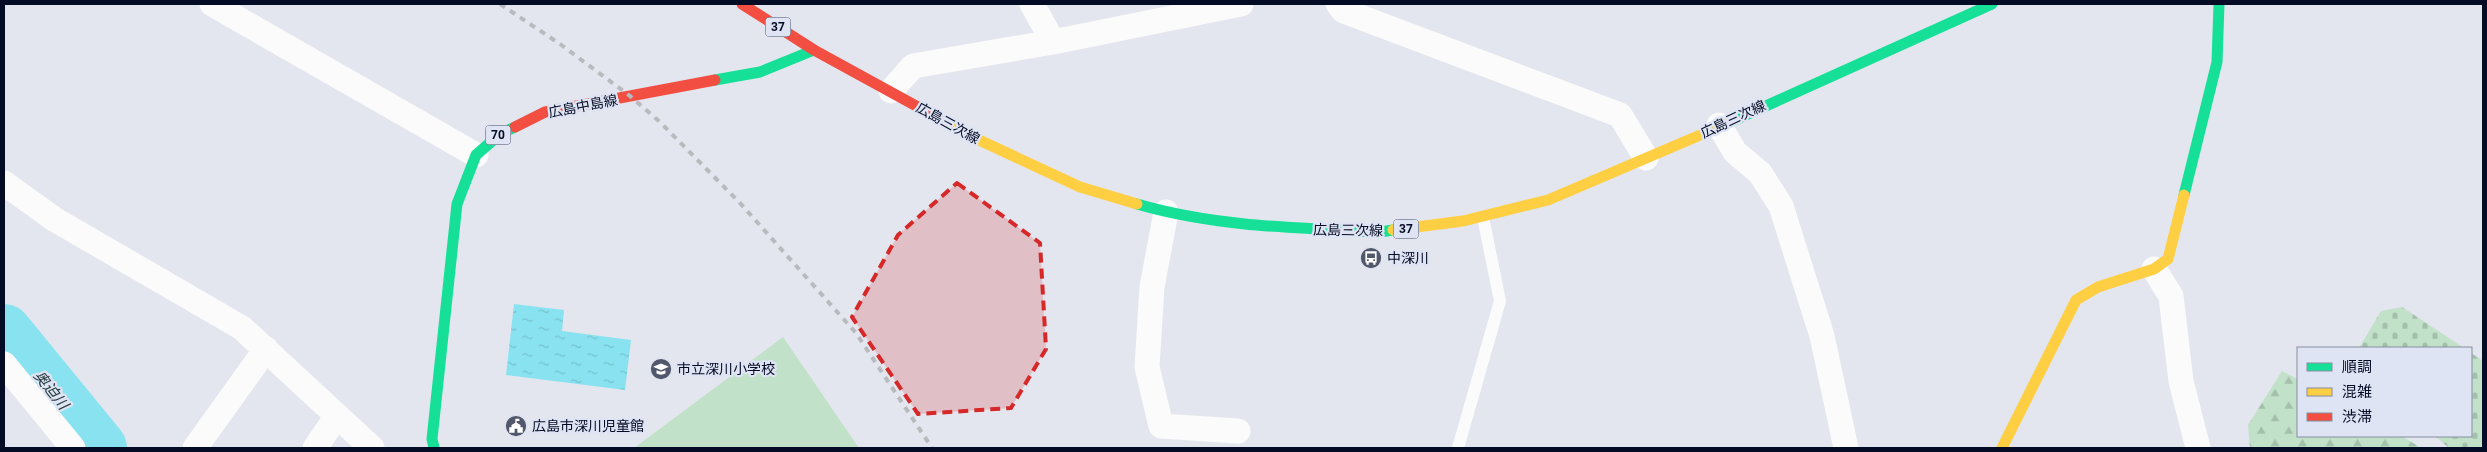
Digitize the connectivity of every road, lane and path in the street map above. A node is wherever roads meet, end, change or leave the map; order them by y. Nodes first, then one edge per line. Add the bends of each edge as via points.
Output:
1 (212, 4) edge
2 (742, 4) edge
3 (1032, 4) edge
4 (1241, 4) edge
5 (1338, 4) edge
6 (1992, 4) edge
7 (2219, 4) edge
8 (1133, 14) edge
9 (1053, 42) junction
10 (814, 50) junction
11 (891, 91) junction
12 (1719, 125) junction
13 (476, 155) junction
14 (1646, 158) junction
15 (4, 184) edge
16 (1166, 212) junction
17 (1483, 217) junction
18 (2154, 269) junction
19 (266, 349) junction
20 (4, 364) edge
21 (338, 416) junction
22 (1238, 431) dead end
23 (74, 448) edge
24 (195, 448) edge
25 (316, 448) edge
26 (372, 448) edge
27 (434, 448) edge
28 (1458, 448) edge
29 (1846, 448) edge
30 (2002, 448) edge
31 (2198, 448) edge

1 - 13 street
2 - 10 main road, 広島三次線 / 37
3 - 9 street
4 - 8 street
5 - 14 street via 1344,11 1620,115
6 - 12 main road, 広島三次線 / 37
7 - 18 main road via 2214,71 2168,259
8 - 9 street
9 - 11 street via 913,66
10 - 11 main road, 広島三次線 / 37
10 - 13 main road, 広島中島線 / 70 via 760,72 545,112 500,134
11 - 16 main road, 広島三次線 / 37 via 979,140 1080,187
12 - 14 main road, 広島三次線 / 37
12 - 29 street via 1735,152 1760,173 1781,206 1822,336
13 - 27 main road, 広島中島線 / 70 via 456,204 442,321 432,439
14 - 17 main road, 広島三次線 / 37 via 1548,200
15 - 19 street via 54,219 242,328
16 - 17 main road, 広島三次線 / 37 via 1253,226 1380,232
16 - 22 street via 1152,288 1148,367 1161,426
17 - 28 lane via 1500,302
18 - 30 main road via 2098,287 2076,300
18 - 31 street via 2171,296 2181,380
19 - 21 street
19 - 24 street
20 - 23 street
21 - 25 street
21 - 26 street

